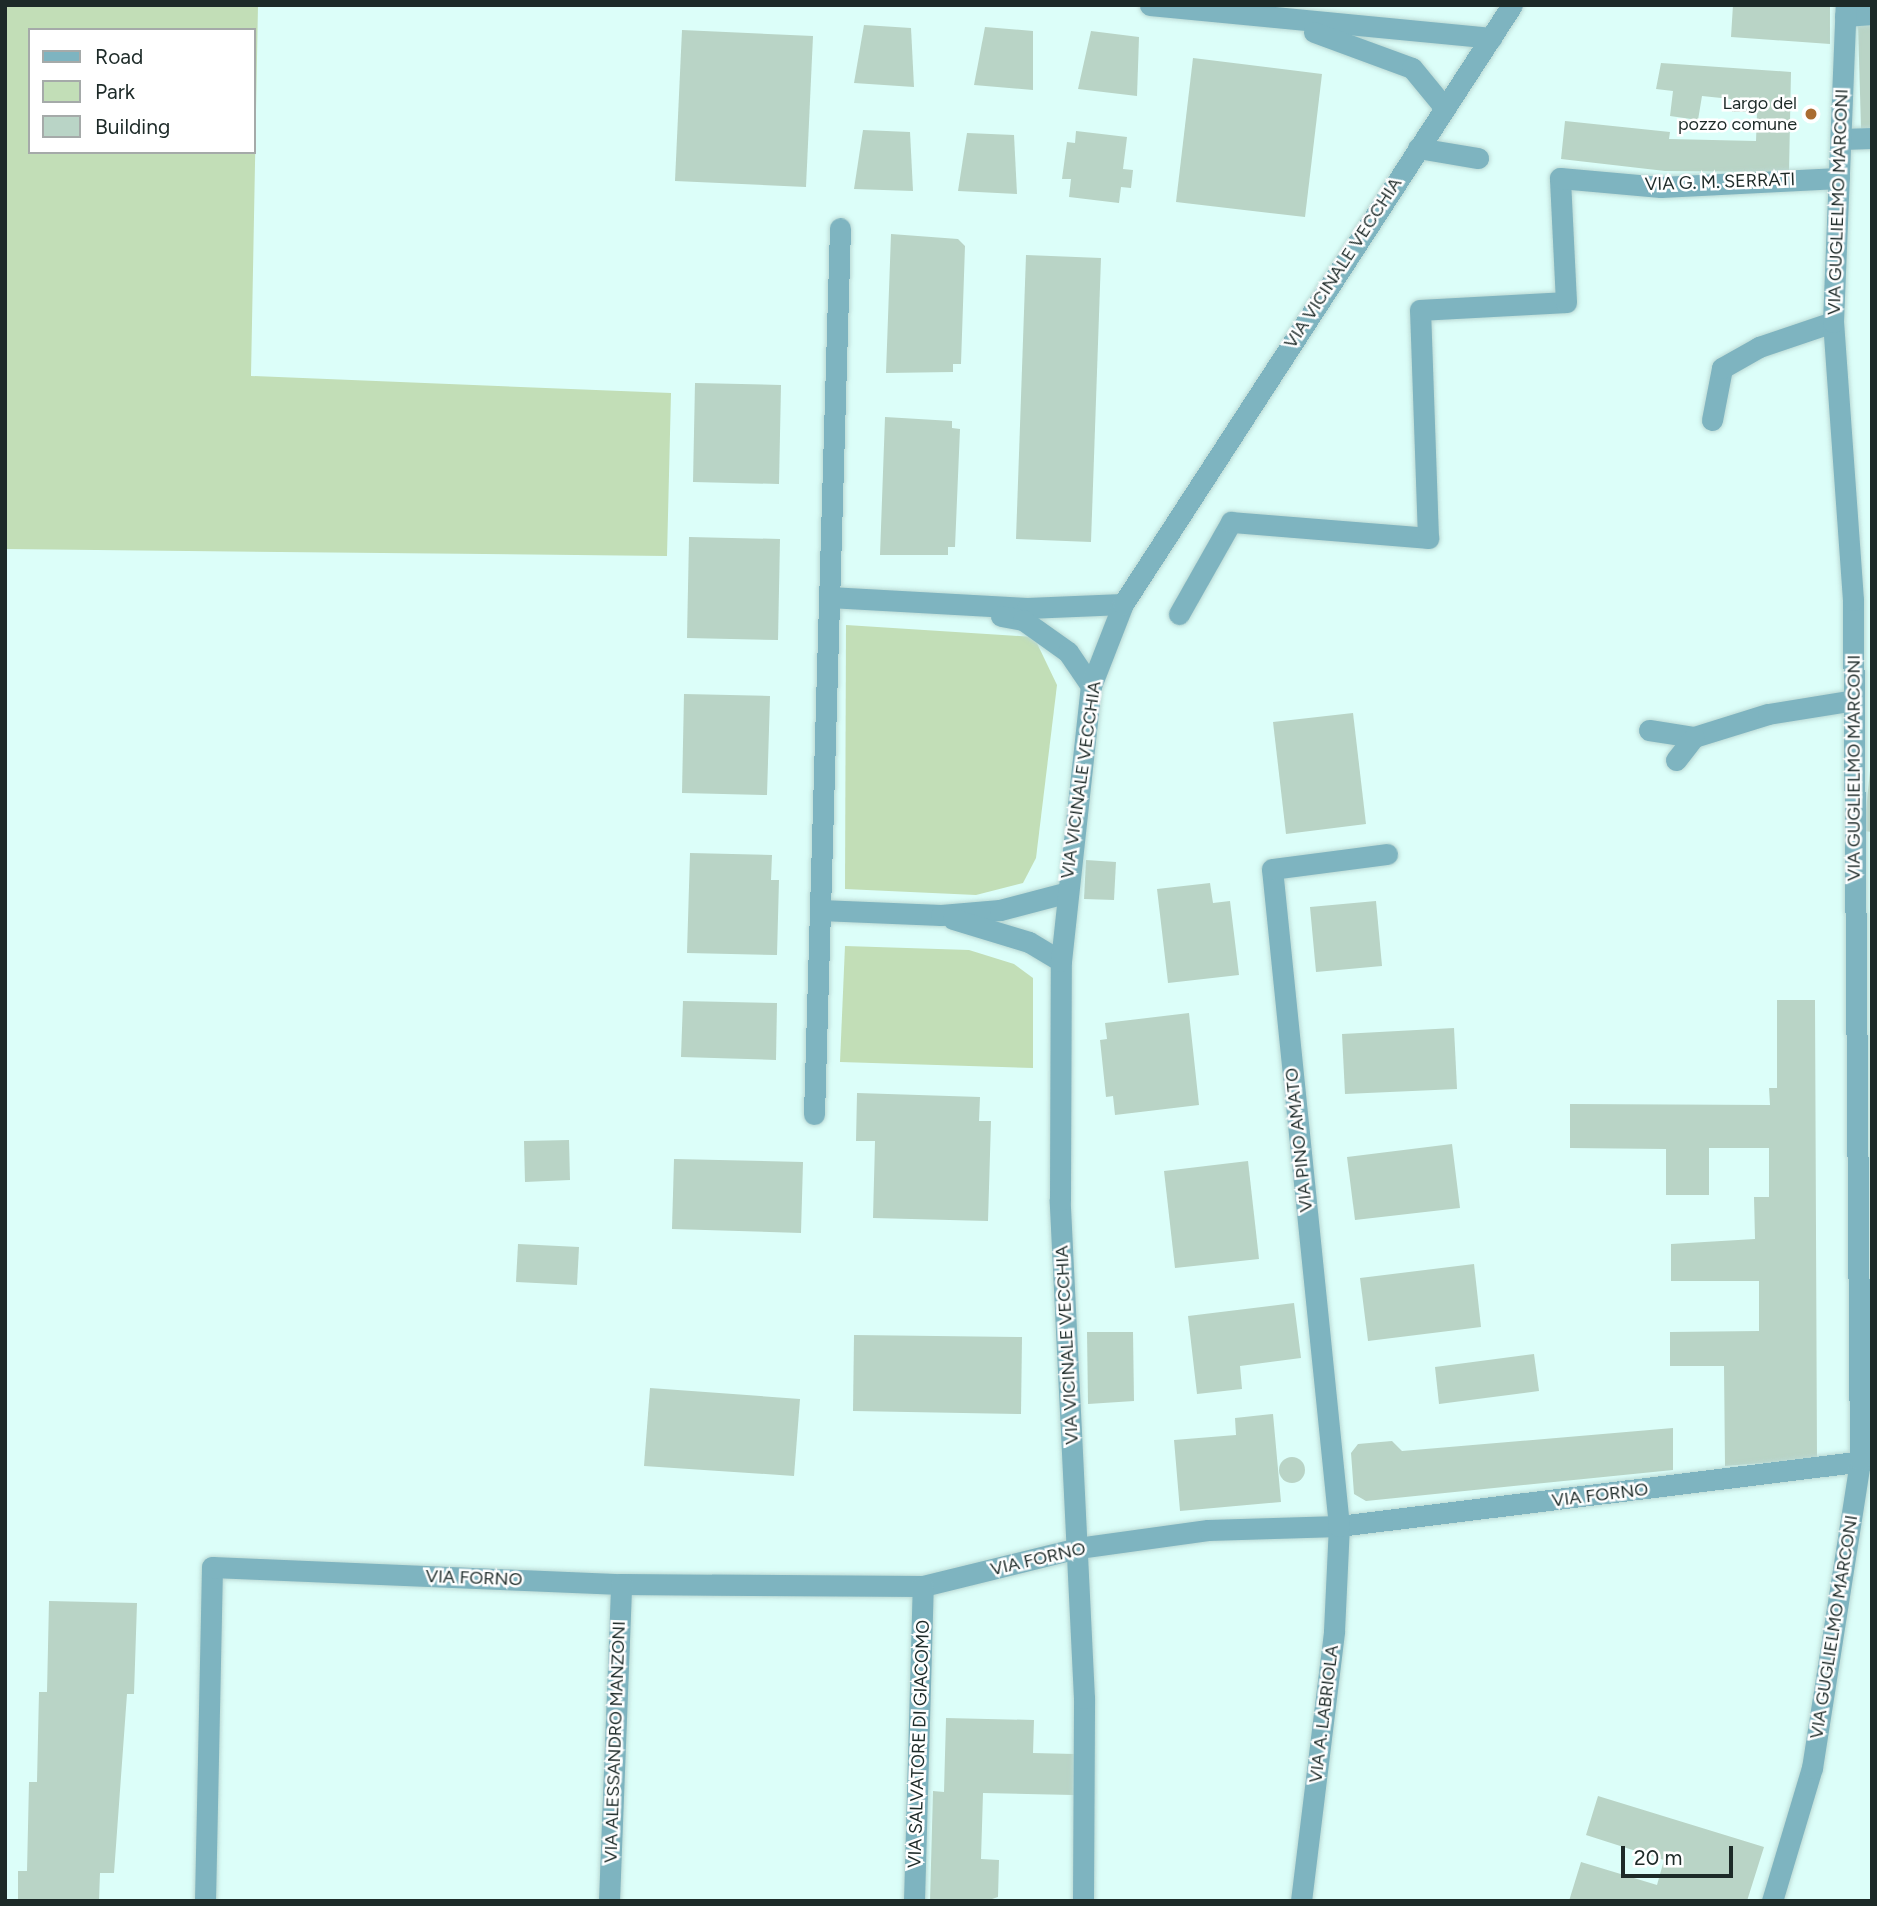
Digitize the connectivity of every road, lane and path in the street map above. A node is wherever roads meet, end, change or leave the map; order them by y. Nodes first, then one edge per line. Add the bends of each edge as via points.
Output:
1 (1512, 5) edge
2 (1155, 6) edge
3 (1846, 11) edge
4 (1872, 14) edge
5 (1491, 38) junction
6 (1444, 107) junction
7 (1872, 138) edge
8 (1842, 139) junction
9 (1418, 148) junction
10 (1478, 158) dead end
11 (1839, 178) junction
12 (840, 228) dead end
13 (1833, 322) junction
14 (1712, 420) dead end
15 (829, 597) junction
16 (1862, 602) edge
17 (1123, 604) junction
18 (944, 606) junction
19 (1179, 614) dead end
20 (1091, 687) junction
21 (1854, 700) junction
22 (1649, 730) dead end
23 (1694, 737) junction
24 (1676, 760) dead end
25 (1387, 854) dead end
26 (1065, 893) junction
27 (820, 910) junction
28 (941, 915) junction
29 (1061, 961) junction
30 (814, 1114) dead end
31 (1866, 1460) edge
32 (1339, 1526) junction
33 (1077, 1548) junction
34 (621, 1584) junction
35 (923, 1586) junction
36 (205, 1901) edge
37 (609, 1901) edge
38 (914, 1901) edge
39 (1083, 1901) edge
40 (1301, 1901) edge
41 (1773, 1901) edge

1 - 5 street, VIA VICINALE VECCHIA
2 - 5 street
2 - 6 street via 1331,35 1412,68
3 - 4 street
3 - 8 street, VIA GUGLIELMO MARCONI
5 - 6 street, VIA VICINALE VECCHIA
6 - 9 street, VIA VICINALE VECCHIA
7 - 8 street
8 - 11 street, VIA GUGLIELMO MARCONI
9 - 10 street
9 - 17 street, VIA VICINALE VECCHIA
11 - 13 street, VIA GUGLIELMO MARCONI
11 - 19 street, VIA G. M. SERRATI via 1661,187 1560,178 1566,302 1420,310 1428,538 1231,522
12 - 15 street
13 - 14 street via 1759,347 1723,368
13 - 16 street, VIA GUGLIELMO MARCONI
15 - 18 street
15 - 27 street
16 - 21 street, VIA GUGLIELMO MARCONI
17 - 18 street
17 - 20 street, VIA VICINALE VECCHIA
18 - 20 street via 1023,620 1068,652
20 - 26 street, VIA VICINALE VECCHIA
21 - 23 street via 1768,714
21 - 31 street, VIA GUGLIELMO MARCONI
22 - 23 street
23 - 24 street
25 - 32 street, VIA PINO AMATO via 1272,869
26 - 28 street via 1000,910
26 - 29 street, VIA VICINALE VECCHIA
27 - 28 street
27 - 30 street
28 - 29 street via 1029,942
29 - 33 street, VIA VICINALE VECCHIA via 1060,1199
31 - 32 street, VIA FORNO
31 - 41 street, VIA GUGLIELMO MARCONI via 1812,1768
32 - 33 street, VIA FORNO via 1208,1530
32 - 40 street, VIA A. LABRIOLA via 1334,1631
33 - 35 street, VIA FORNO
33 - 39 street, VIA VICINALE VECCHIA
34 - 35 street, VIA FORNO
34 - 36 street, VIA FORNO via 212,1567
34 - 37 street, VIA ALESSANDRO MANZONI
35 - 38 street, VIA SALVATORE DI GIACOMO

